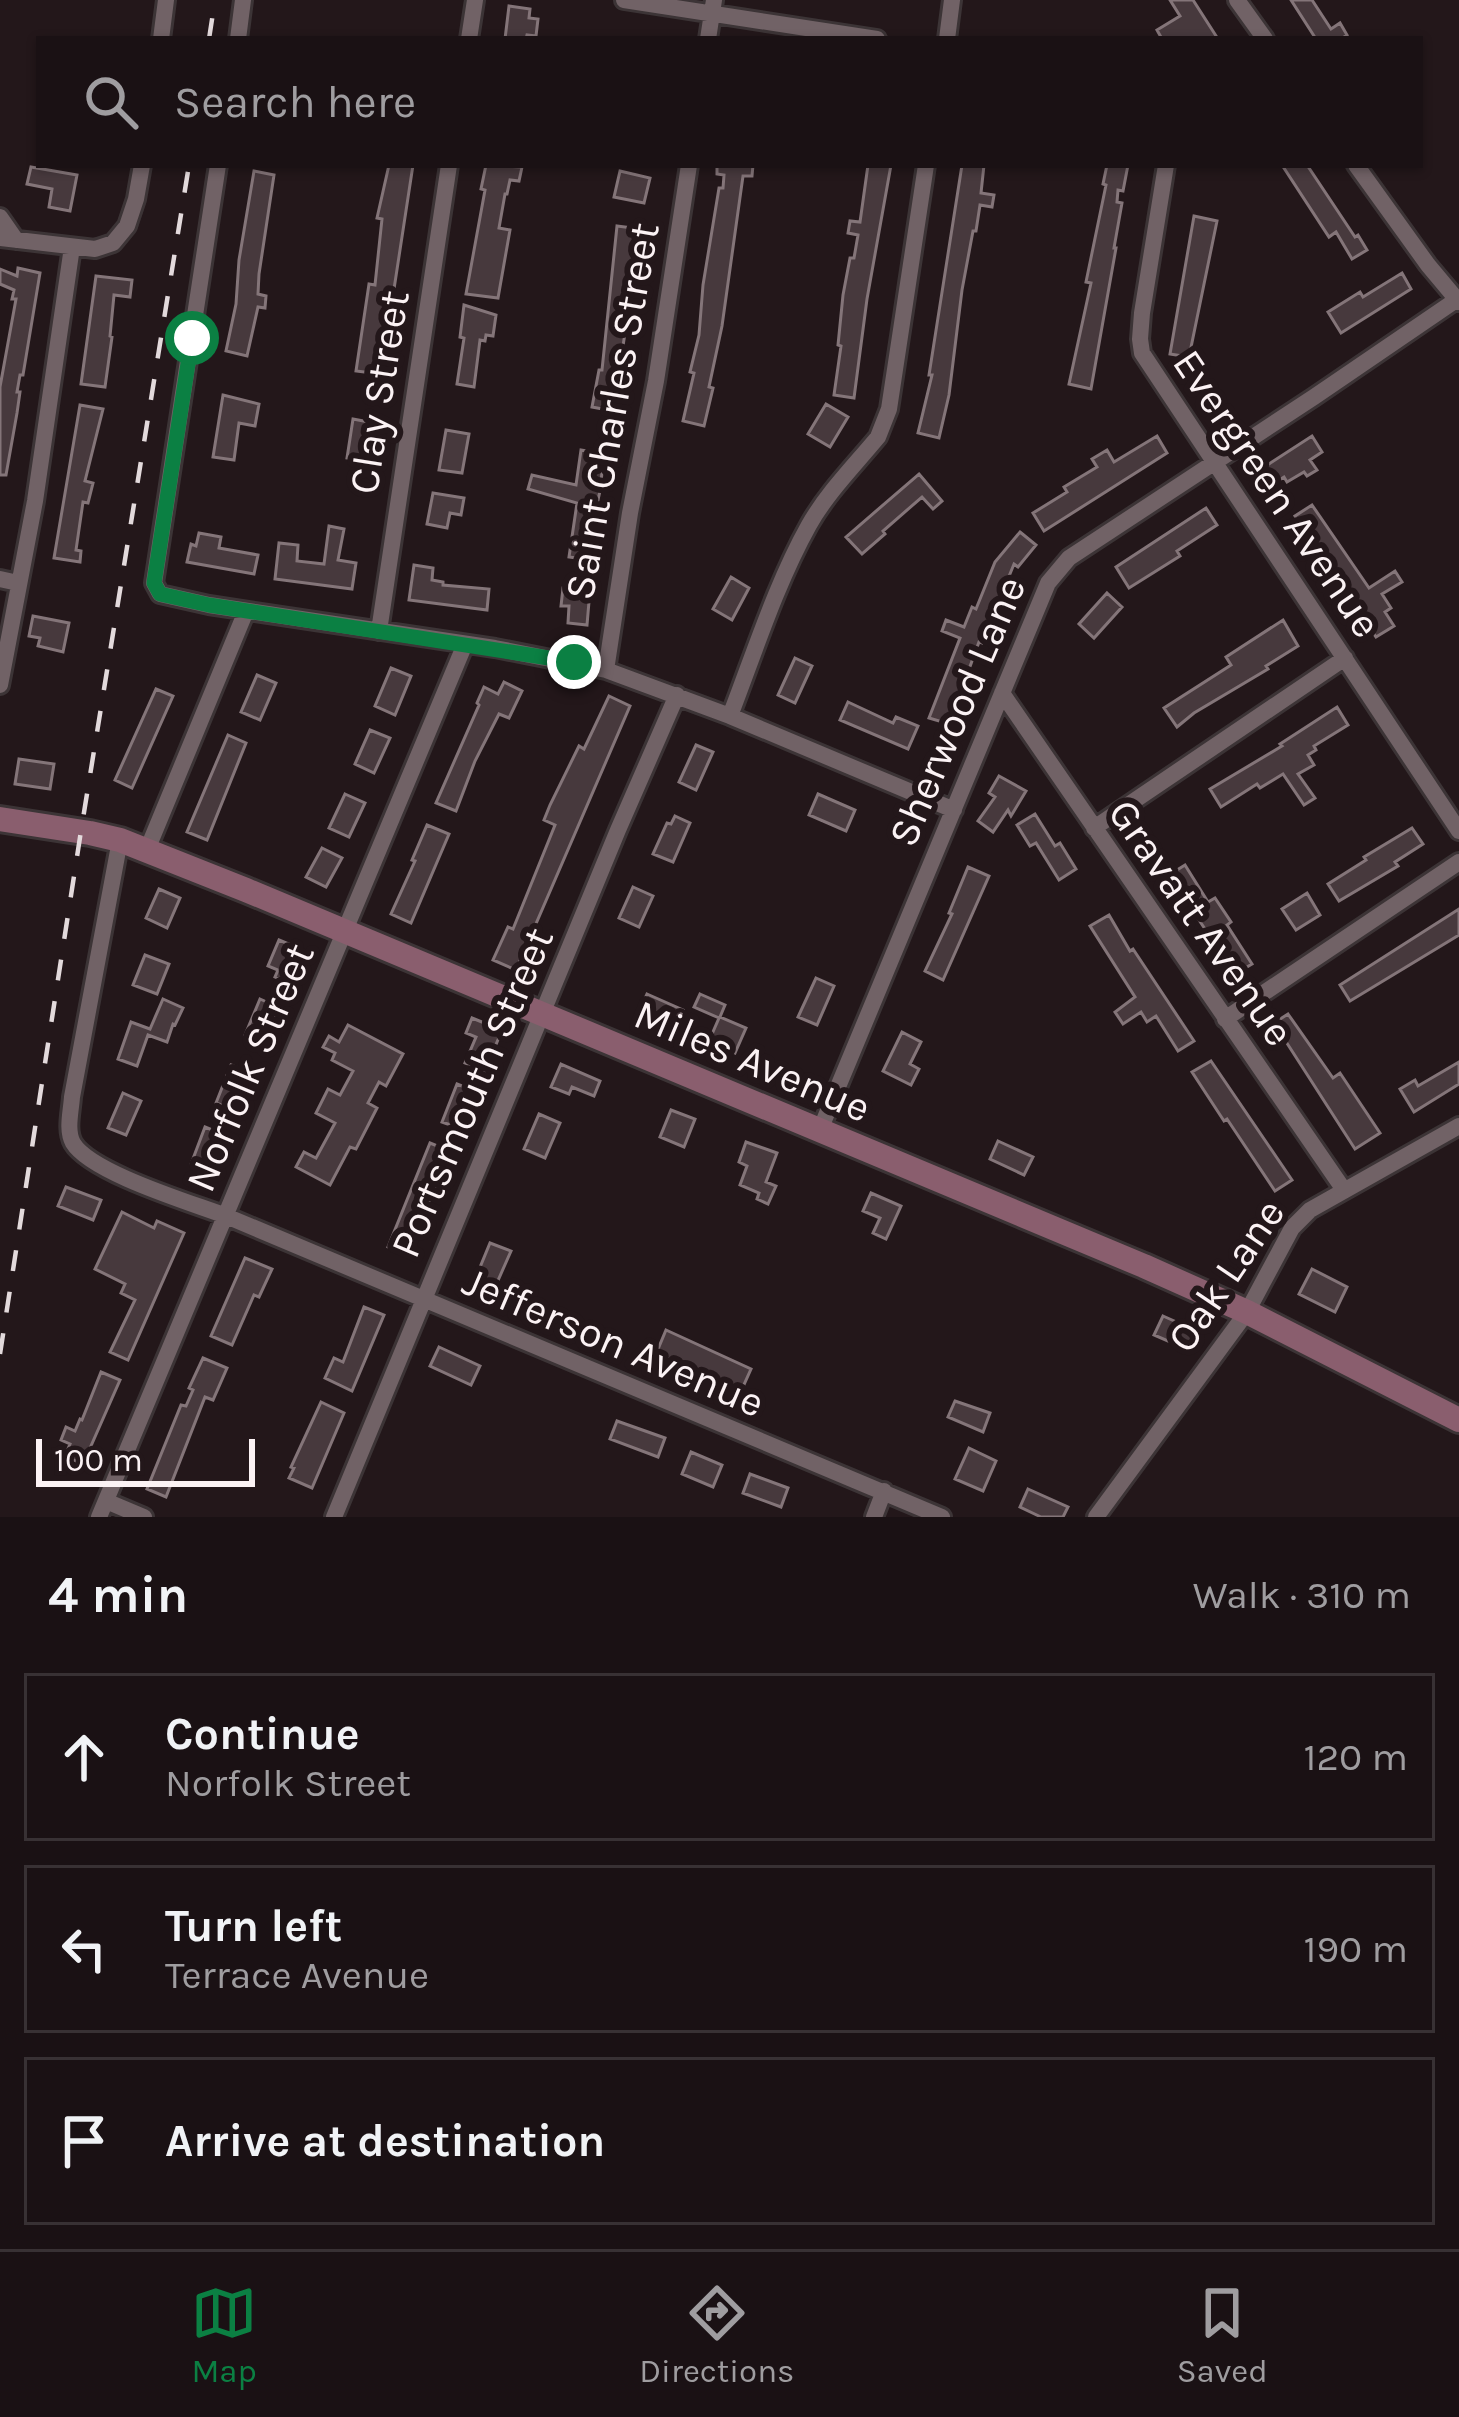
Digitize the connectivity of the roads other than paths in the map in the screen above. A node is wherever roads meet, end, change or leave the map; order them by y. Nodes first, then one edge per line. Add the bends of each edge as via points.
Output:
1 (166, 0) edge
2 (243, 0) edge
3 (475, 0) edge
4 (624, 0) edge
5 (952, 0) edge
6 (1237, 0) edge
7 (713, 7) edge
8 (161, 36) edge
9 (238, 36) edge
10 (469, 36) edge
11 (862, 36) edge
12 (946, 36) edge
13 (1256, 36) edge
14 (141, 168) edge
15 (218, 168) edge
16 (449, 168) edge
17 (688, 168) edge
18 (926, 168) edge
19 (1166, 168) edge
20 (1358, 168) edge
21 (0, 218) edge
22 (8, 239) edge
23 (72, 247) junction
24 (1458, 300) edge
25 (1213, 463) junction
26 (9, 581) edge
27 (246, 611) junction
28 (379, 631) junction
29 (464, 644) junction
30 (1345, 658) junction
31 (607, 670) junction
32 (0, 685) edge
33 (1002, 693) junction
34 (676, 695) junction
35 (730, 716) junction
36 (954, 810) junction
37 (0, 818) edge
38 (1457, 824) edge
39 (1094, 828) junction
40 (120, 840) junction
41 (147, 850) junction
42 (1459, 862) edge
43 (345, 931) junction
44 (543, 1015) junction
45 (1225, 1019) junction
46 (1459, 1126) edge
47 (820, 1130) junction
48 (1344, 1190) junction
49 (226, 1216) junction
50 (423, 1300) junction
51 (1246, 1312) junction
52 (1459, 1420) edge
53 (884, 1492) junction
54 (102, 1509) edge
55 (145, 1517) edge
56 (334, 1517) edge
57 (874, 1517) edge
58 (942, 1517) edge
59 (1096, 1517) edge

1 - 8 street
2 - 9 street
3 - 10 street
4 - 7 street
5 - 12 street
6 - 13 street
7 - 11 street
14 - 23 street via 123,234 95,249
15 - 27 street via 155,589
16 - 28 street, Clay Street
17 - 31 street, Saint Charles Street
18 - 35 street via 890,409 878,437 809,525
19 - 25 street, Evergreen Avenue via 1140,339
20 - 24 street
21 - 22 street
22 - 23 street
23 - 26 street via 35,501
24 - 25 street, Sherwood Lane
25 - 30 street, Evergreen Avenue
25 - 33 street, Sherwood Lane via 1057,569
26 - 32 street
27 - 28 street
27 - 41 street
28 - 29 street
29 - 31 street
29 - 43 street, Norfolk Street
30 - 38 street, Evergreen Avenue
30 - 39 street
31 - 34 street
33 - 36 street, Sherwood Lane
33 - 39 street, Gravatt Avenue
34 - 35 street
34 - 44 street, Portsmouth Street
35 - 36 street
36 - 47 street, Sherwood Lane
37 - 40 street, Miles Avenue
39 - 45 street, Gravatt Avenue
40 - 41 street, Miles Avenue
40 - 49 street, Jefferson Avenue via 69,1129 77,1149 100,1166
41 - 43 street, Miles Avenue
42 - 45 street
43 - 44 street, Miles Avenue
43 - 49 street, Norfolk Street
44 - 47 street, Miles Avenue
44 - 50 street, Portsmouth Street
45 - 48 street, Gravatt Avenue
46 - 48 street, Oak Lane
47 - 51 street, Miles Avenue
48 - 51 street, Oak Lane via 1292,1228
49 - 50 street, Jefferson Avenue
49 - 54 street, Norfolk Street
50 - 53 street, Jefferson Avenue
50 - 56 street, Portsmouth Street
51 - 52 street, Miles Avenue
51 - 59 street, Oak Lane
53 - 57 street
53 - 58 street, Jefferson Avenue
54 - 55 street

